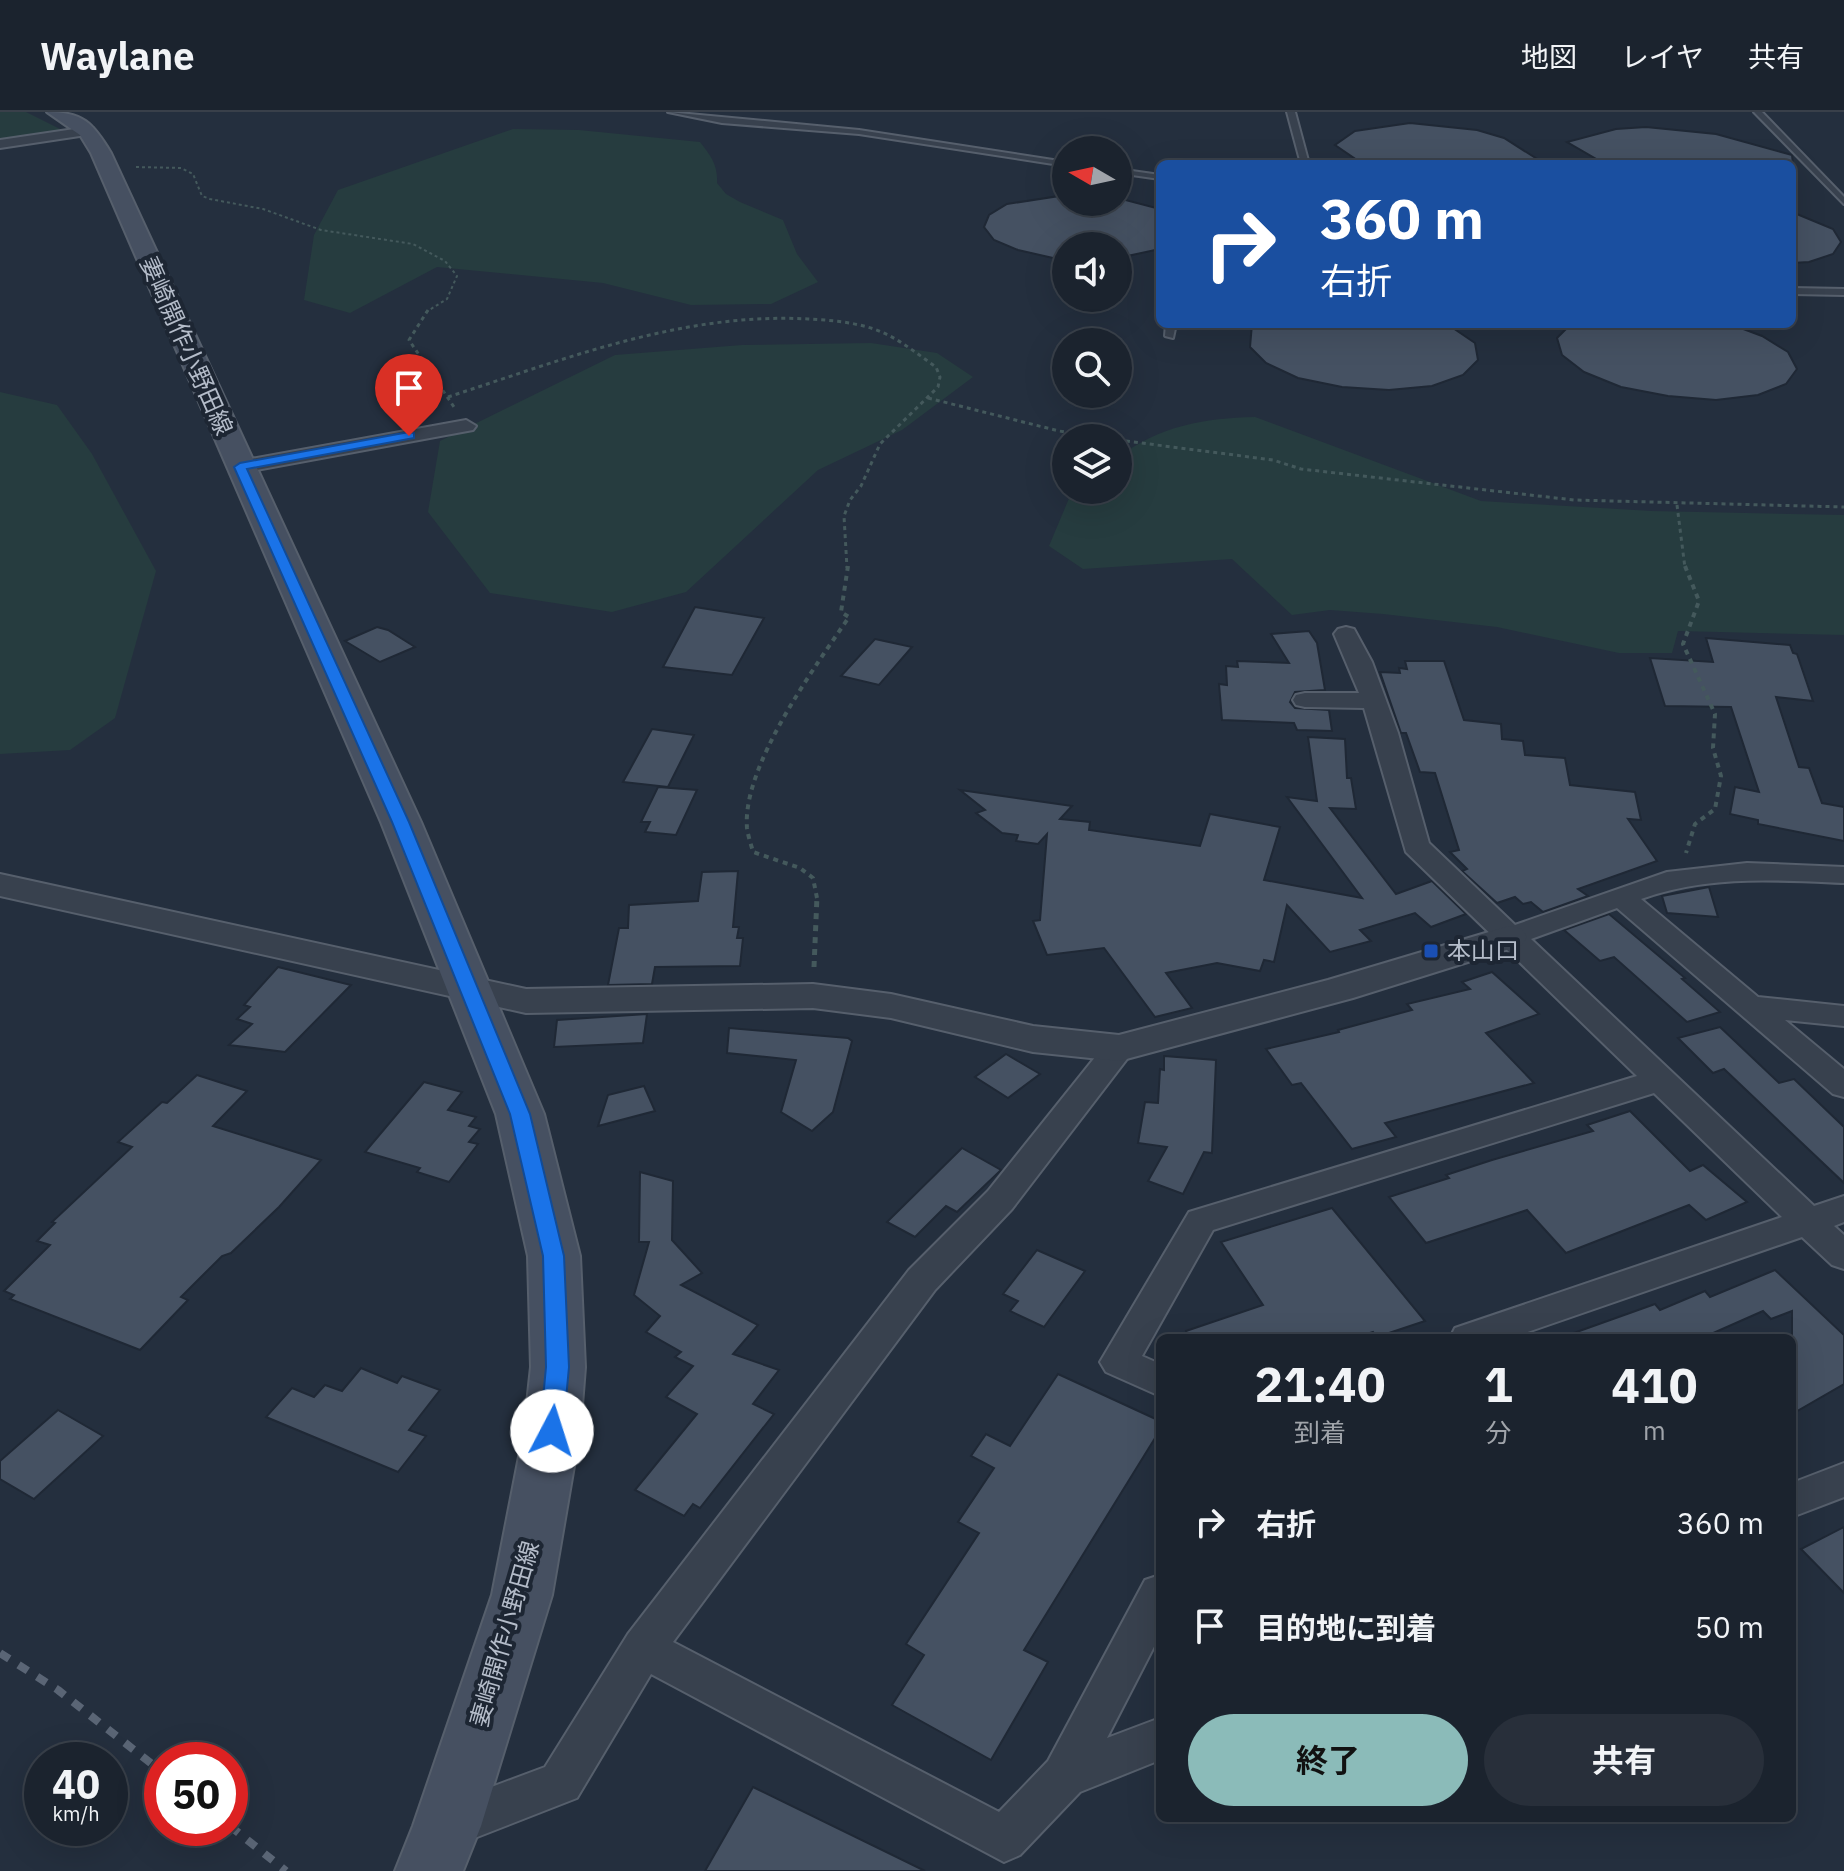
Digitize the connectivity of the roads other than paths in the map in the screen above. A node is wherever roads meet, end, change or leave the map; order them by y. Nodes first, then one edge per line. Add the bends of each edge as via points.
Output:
1 (672, 112) edge
2 (1291, 112) edge
3 (1758, 112) edge
4 (84, 136) edge
5 (0, 144) edge
6 (1304, 160) edge
7 (1052, 162) edge
8 (1132, 173) edge
9 (1156, 176) edge
10 (1844, 202) edge
11 (1796, 291) edge
12 (1844, 292) edge
13 (1171, 328) edge
14 (1170, 336) dead end
15 (466, 426) dead end
16 (240, 467) junction
17 (1346, 634) dead end
18 (1305, 700) dead end
19 (1374, 701) junction
20 (1844, 875) edge
21 (0, 885) edge
22 (1622, 897) junction
23 (1509, 937) junction
24 (467, 988) junction
25 (1750, 1006) junction
26 (1844, 1016) edge
27 (1119, 1048) junction
28 (1659, 1080) junction
29 (1844, 1086) edge
30 (1844, 1209) edge
31 (1808, 1221) junction
32 (1844, 1256) edge
33 (1480, 1334) edge
34 (1156, 1379) edge
35 (1844, 1480) edge
36 (1796, 1498) edge
37 (1156, 1601) edge
38 (643, 1648) junction
39 (1156, 1741) edge
40 (1064, 1776) junction
41 (447, 1826) junction
42 (429, 1871) edge

1 - 7 lane via 859,132
2 - 6 lane
3 - 10 lane
4 - 5 street
4 - 16 main road, 妻崎開作小野田線
8 - 9 lane
11 - 12 lane
13 - 14 lane
15 - 16 street
16 - 24 main road, 妻崎開作小野田線 via 401,822
17 - 19 street
18 - 19 street
19 - 23 street via 1416,846
20 - 22 street via 1747,871 1667,880
21 - 24 street
22 - 23 street
22 - 25 street
23 - 27 street
23 - 28 street
24 - 27 street via 538,1002 813,996 891,1006 1033,1039
24 - 41 main road, 妻崎開作小野田線 via 520,1114 539,1185 554,1256 558,1367 552,1431 522,1595
25 - 26 street
25 - 29 street
27 - 38 street via 1000,1200 922,1280
28 - 31 street
28 - 34 street via 1201,1221 1119,1362
30 - 31 street
31 - 32 street
31 - 33 street
35 - 36 street
37 - 40 street
38 - 40 street via 1004,1839
38 - 41 street via 561,1783
39 - 40 street
41 - 42 main road, 妻崎開作小野田線

